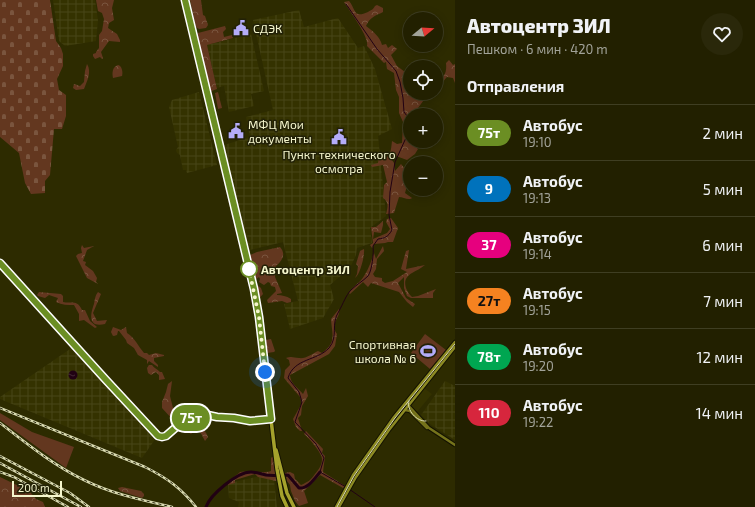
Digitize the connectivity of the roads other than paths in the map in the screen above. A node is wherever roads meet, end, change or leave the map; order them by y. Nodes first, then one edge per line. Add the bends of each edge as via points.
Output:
1 (185, 0) edge
2 (0, 263) edge
3 (455, 342) edge
4 (455, 347) edge
5 (407, 404) junction
6 (407, 409) junction
7 (271, 419) junction
8 (434, 432) junction
9 (455, 445) edge
10 (281, 480) junction
11 (349, 485) junction
12 (346, 490) junction
13 (287, 507) edge
14 (294, 507) edge
15 (336, 507) edge
16 (339, 507) edge

1 - 7 main road via 254,289
2 - 7 street via 158,436 164,437 185,420 200,414 250,421
3 - 5 main road
4 - 5 main road
5 - 6 street
5 - 8 street
5 - 11 main road via 360,465
6 - 8 street
6 - 11 main road
7 - 10 main road
8 - 9 street
10 - 13 main road via 282,499
10 - 14 main road
11 - 12 main road
12 - 15 main road
12 - 16 main road

